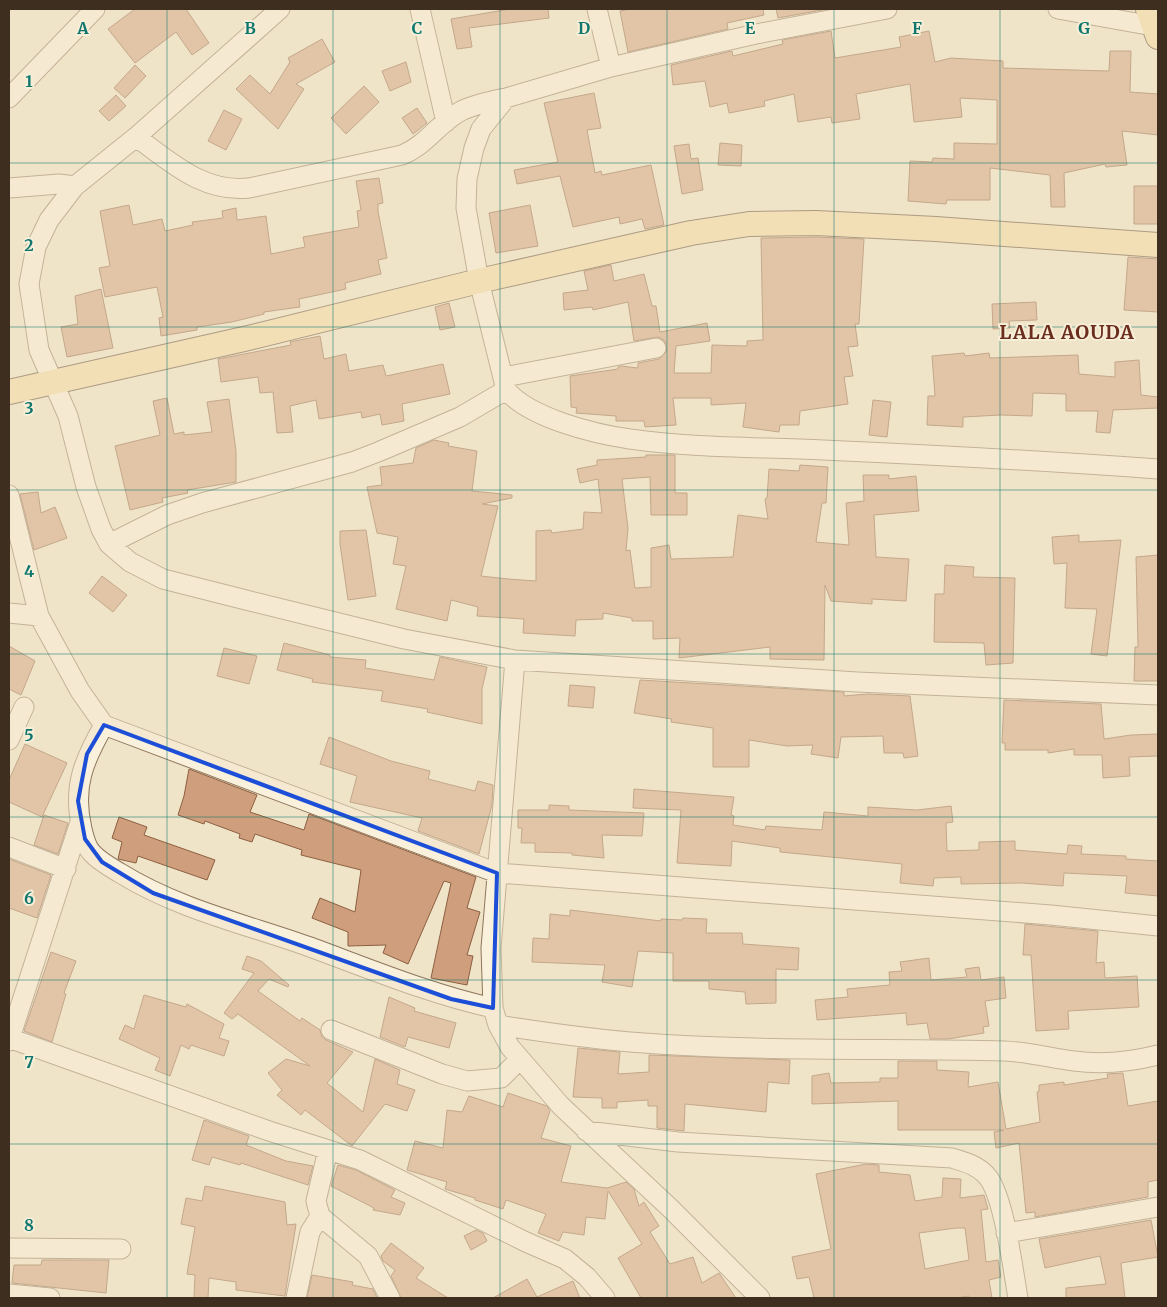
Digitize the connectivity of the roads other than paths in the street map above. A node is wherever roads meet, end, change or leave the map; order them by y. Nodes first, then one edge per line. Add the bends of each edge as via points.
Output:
1 (94, 9) edge
2 (420, 9) edge
3 (597, 9) edge
4 (887, 9) edge
5 (1058, 9) edge
6 (275, 10) edge
7 (1153, 24) edge
8 (611, 67) junction
9 (9, 98) edge
10 (506, 98) junction
11 (446, 122) junction
12 (136, 137) junction
13 (75, 186) junction
14 (9, 188) edge
15 (1158, 245) edge
16 (479, 281) junction
17 (656, 348) dead end
18 (52, 382) junction
19 (505, 383) junction
20 (9, 392) edge
21 (1158, 469) edge
22 (9, 495) edge
23 (109, 544) junction
24 (9, 613) edge
25 (39, 616) junction
26 (515, 660) junction
27 (1158, 695) edge
28 (24, 707) dead end
29 (104, 725) junction
30 (9, 740) edge
31 (80, 822) junction
32 (9, 848) edge
33 (66, 869) junction
34 (497, 873) junction
35 (1158, 926) edge
36 (496, 1017) junction
37 (331, 1030) dead end
38 (9, 1039) edge
39 (1158, 1054) edge
40 (519, 1060) junction
41 (586, 1131) junction
42 (328, 1150) junction
43 (1158, 1207) edge
44 (320, 1216) junction
45 (1006, 1233) junction
46 (9, 1248) edge
47 (121, 1249) dead end
48 (9, 1294) edge
49 (50, 1298) edge
50 (296, 1298) edge
51 (390, 1298) edge
52 (605, 1298) edge
53 (760, 1298) edge
54 (1018, 1298) edge

1 - 9 street
2 - 11 street
3 - 8 street
4 - 8 street
5 - 7 street
6 - 12 street
8 - 10 street
10 - 11 street via 461,111
10 - 16 street via 481,129 467,179 466,208
11 - 12 street via 417,149 402,155 235,190 188,175
12 - 13 street
13 - 14 street
13 - 18 street via 50,220 36,247 30,284 38,350
15 - 16 main road via 896,227 748,224 692,233
16 - 18 main road
16 - 19 street
17 - 19 street
18 - 20 main road
18 - 23 street via 68,416 96,517
19 - 21 street via 511,396 533,409 590,430 630,439
19 - 23 street via 460,417 378,452 202,503 167,515
22 - 25 street
23 - 26 street via 130,562 163,579 404,639
24 - 25 street
25 - 29 street via 80,691
26 - 27 street via 856,682
26 - 34 street
28 - 30 street
29 - 31 street via 87,754 80,778
29 - 34 street
31 - 33 street
31 - 36 street via 91,852 153,893 451,998
32 - 33 street
33 - 38 street
34 - 35 street
34 - 36 street via 491,948
36 - 39 street via 569,1036 631,1042 1030,1052 1104,1063 1133,1061
36 - 40 street
37 - 40 street via 467,1082 501,1078
38 - 42 street
40 - 41 street
41 - 45 street via 678,1142 952,1158 973,1165 987,1176
41 - 53 street via 670,1208
42 - 44 street via 316,1201
42 - 52 street via 360,1160 565,1259
43 - 45 street
44 - 50 street via 310,1232
44 - 51 street via 368,1256
45 - 54 street
46 - 47 street
48 - 49 street

